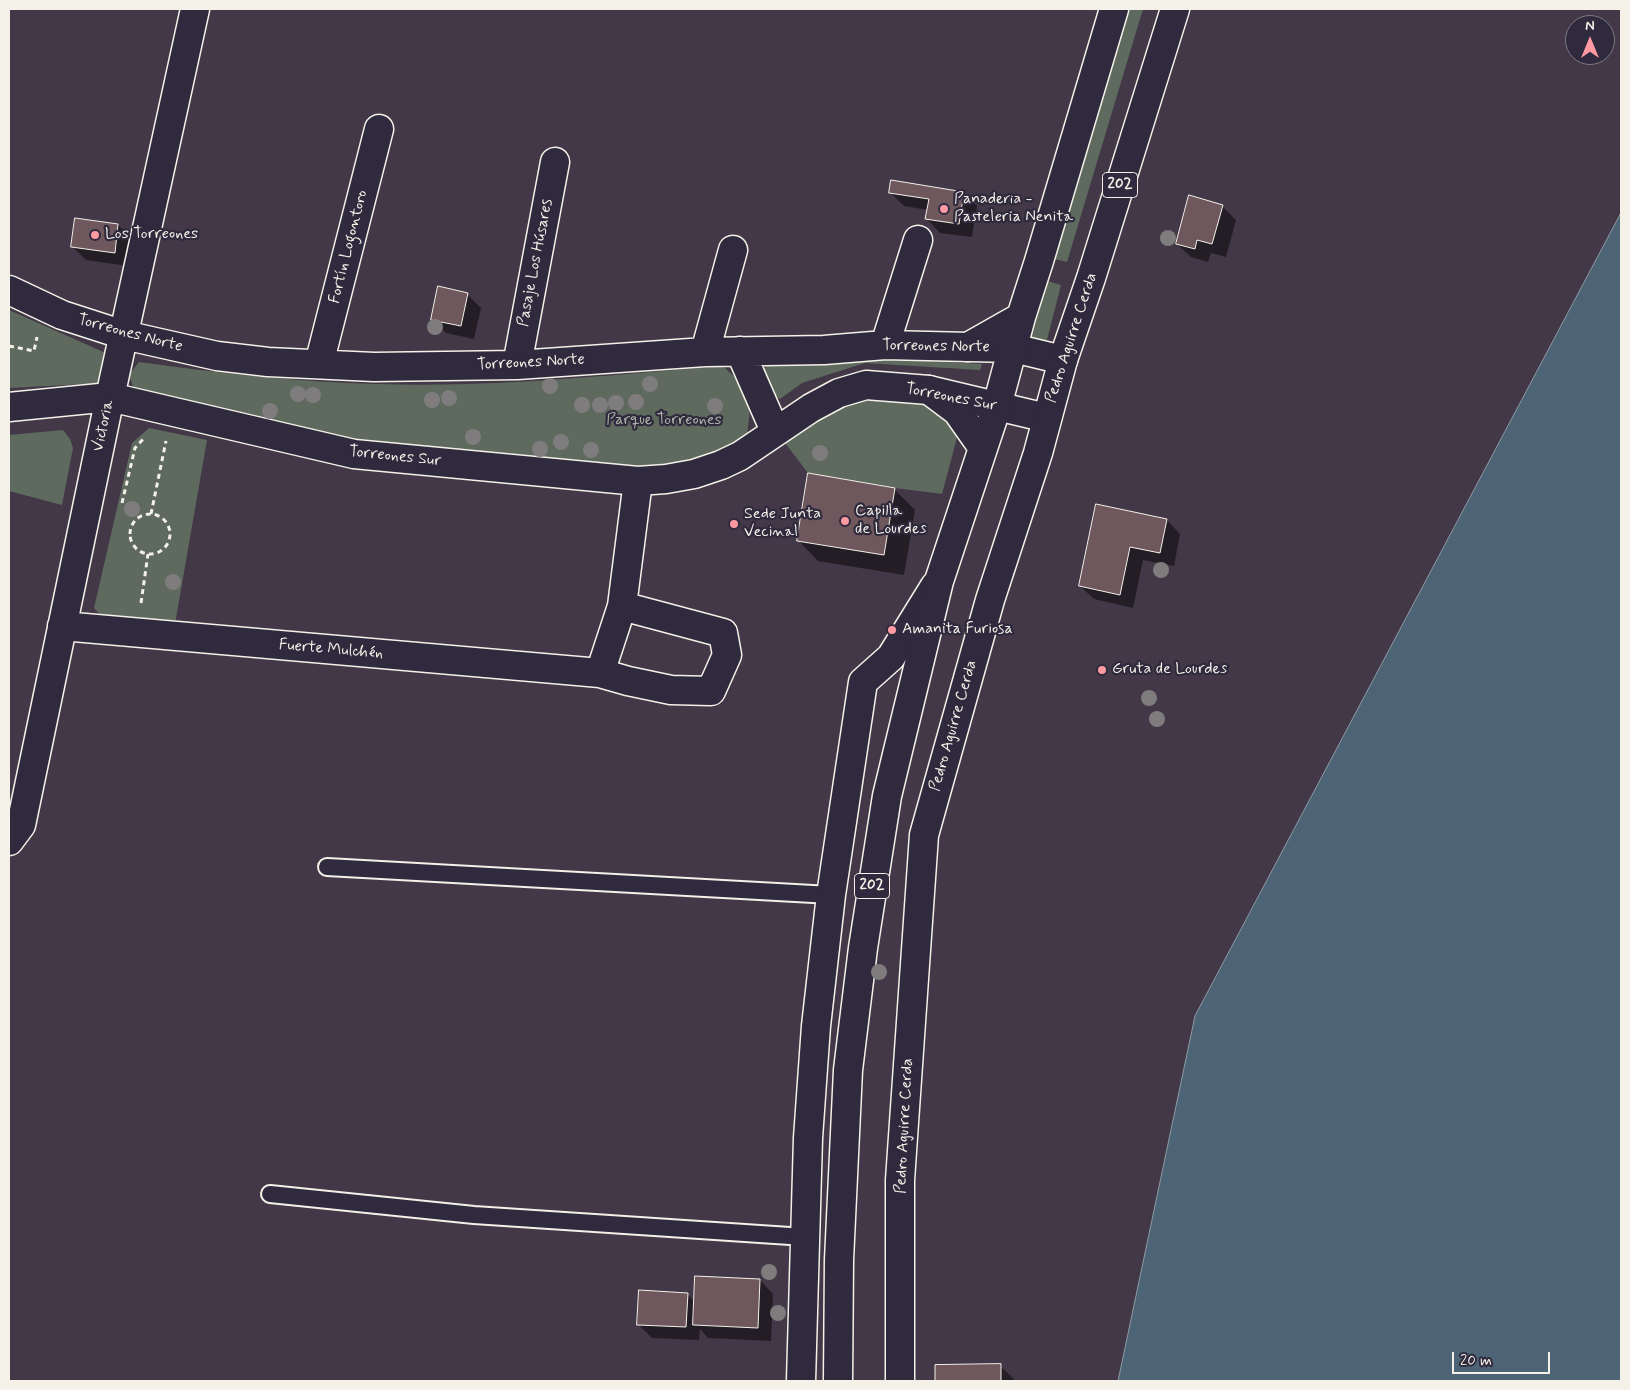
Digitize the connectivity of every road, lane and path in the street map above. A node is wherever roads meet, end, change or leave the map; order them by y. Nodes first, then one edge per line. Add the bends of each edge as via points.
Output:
1 (195, 9) edge
2 (1114, 9) edge
3 (1175, 9) edge
4 (378, 129) dead end
5 (555, 162) dead end
6 (918, 240) dead end
7 (733, 250) dead end
8 (9, 290) edge
9 (1021, 317) junction
10 (124, 335) junction
11 (37, 336) dead end
12 (885, 345) junction
13 (9, 346) edge
14 (968, 347) junction
15 (1013, 348) junction
16 (740, 351) junction
17 (706, 352) junction
18 (1063, 360) junction
19 (319, 364) junction
20 (517, 365) junction
21 (928, 390) junction
22 (110, 397) junction
23 (997, 406) junction
24 (9, 407) edge
25 (1047, 418) junction
26 (775, 431) junction
27 (148, 434) dead end
28 (167, 438) dead end
29 (983, 448) junction
30 (638, 481) junction
31 (121, 505) dead end
32 (151, 514) junction
33 (148, 554) junction
34 (939, 580) junction
35 (622, 606) junction
36 (62, 626) junction
37 (136, 633) junction
38 (600, 673) junction
39 (9, 841) edge
40 (327, 867) dead end
41 (832, 895) junction
42 (270, 1194) dead end
43 (806, 1237) junction
44 (801, 1381) edge
45 (838, 1381) edge
46 (900, 1381) edge

1 - 10 main road, Victoria
2 - 9 main road, 202
3 - 18 main road, Pedro Aguirre Cerda / 202
4 - 19 main road, Fortín Logontoro
5 - 20 main road, Pasaje Los Húsares
6 - 12 main road
7 - 17 main road
8 - 10 main road, Torreones Norte via 62,315
9 - 14 main road
9 - 15 main road, 202
10 - 19 main road, Torreones Norte via 217,356
10 - 22 main road, Victoria
11 - 13 path via 34,351
12 - 14 main road, Torreones Norte
12 - 16 main road, Torreones Norte
14 - 15 main road, Torreones Norte
15 - 18 main road, Torreones Norte
15 - 23 main road, 202
16 - 17 main road, Torreones Norte
16 - 26 main road
17 - 20 main road, Torreones Norte
18 - 25 main road, Pedro Aguirre Cerda / 202
19 - 20 main road, Torreones Norte via 374,367
21 - 23 main road, Torreones Sur
21 - 26 main road, Torreones Sur via 866,385 840,393
21 - 29 main road via 957,411
22 - 24 main road, Torreones Sur
22 - 30 main road, Torreones Sur via 354,454
22 - 36 main road, Victoria
23 - 25 main road, Torreones Sur
23 - 29 main road, 202
25 - 46 main road, Pedro Aguirre Cerda / 202 via 990,600 924,835 900,1180
26 - 30 main road, Torreones Sur via 721,465 694,474
27 - 31 path via 135,448
28 - 32 path
29 - 34 main road, 202
30 - 35 main road
32 - 33 path via 138,518 131,529 136,548
32 - 33 path via 163,518 170,535 166,547
33 - 37 path
34 - 41 main road via 891,657 863,682
34 - 45 main road, 202 via 887,796 863,948 848,1070 839,1260
35 - 38 main road
35 - 38 main road, Fuerte Mulchén via 723,633 727,655 711,691 671,690
36 - 37 main road, Fuerte Mulchén
36 - 39 main road, Victoria via 20,824
37 - 38 main road, Fuerte Mulchén
40 - 41 lane
41 - 43 main road via 808,1138
42 - 43 lane via 474,1215
43 - 44 main road

